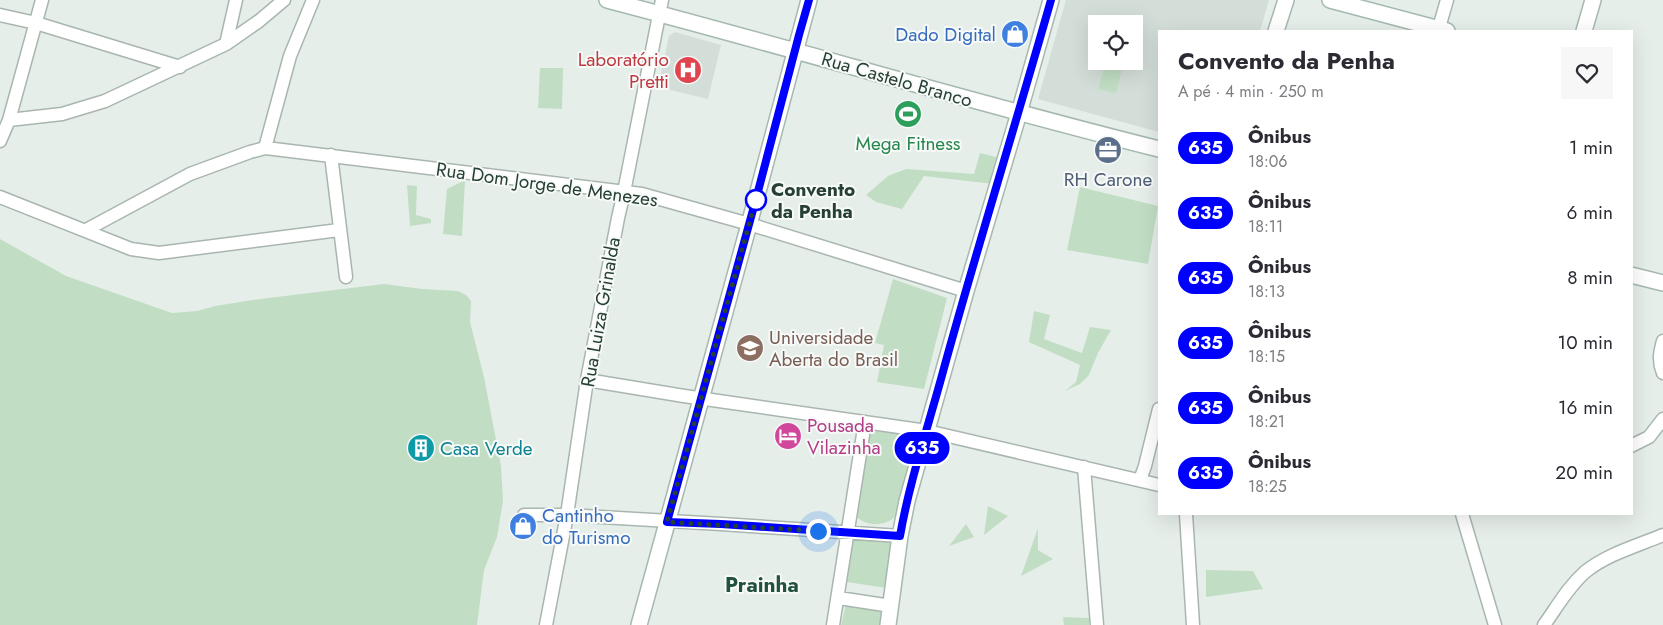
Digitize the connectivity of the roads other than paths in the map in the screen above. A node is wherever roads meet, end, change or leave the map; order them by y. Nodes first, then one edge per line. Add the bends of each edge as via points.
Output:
1 (42, 0) edge
2 (236, 0) edge
3 (284, 0) edge
4 (314, 0) edge
5 (607, 0) edge
6 (809, 0) edge
7 (1050, 0) edge
8 (1286, 0) edge
9 (1330, 0) edge
10 (1447, 0) edge
11 (1593, 0) edge
12 (660, 7) edge
13 (0, 15) edge
14 (36, 23) junction
15 (1276, 30) edge
16 (1441, 30) edge
17 (1584, 30) edge
18 (226, 44) junction
19 (795, 50) junction
20 (180, 67) junction
21 (1019, 114) junction
22 (9, 120) junction
23 (0, 141) edge
24 (266, 148) junction
25 (1158, 149) edge
26 (331, 155) junction
27 (624, 192) junction
28 (0, 197) edge
29 (749, 224) junction
30 (86, 230) junction
31 (339, 230) junction
32 (1633, 276) edge
33 (346, 277) dead end
34 (1663, 283) edge
35 (966, 291) junction
36 (1663, 340) edge
37 (1663, 372) edge
38 (587, 380) junction
39 (701, 398) junction
40 (1158, 413) edge
41 (1663, 419) edge
42 (865, 422) junction
43 (927, 431) junction
44 (1633, 445) edge
45 (1084, 468) junction
46 (1140, 480) junction
47 (1158, 485) edge
48 (524, 515) dead end
49 (1186, 515) edge
50 (1462, 515) edge
51 (567, 516) junction
52 (667, 522) junction
53 (848, 532) junction
54 (1663, 535) edge
55 (900, 536) junction
56 (839, 598) junction
57 (891, 606) junction
58 (546, 625) edge
59 (638, 625) edge
60 (833, 625) edge
61 (888, 625) edge
62 (1097, 625) edge
63 (1193, 625) edge
64 (1495, 625) edge
65 (1544, 625) edge

1 - 14 street
2 - 18 street
3 - 18 street
4 - 24 street via 290,56
5 - 12 main road, Rua Castelo Branco
6 - 19 main road
7 - 21 main road
8 - 15 main road
9 - 16 main road
10 - 16 street
11 - 17 main road
12 - 19 main road, Rua Castelo Branco
12 - 27 street, Rua Luiza Grinalda
13 - 14 street
14 - 20 street
14 - 22 street
18 - 20 street
19 - 21 main road, Rua Castelo Branco
19 - 29 main road
20 - 22 street via 106,101 62,114
21 - 25 main road, Rua Castelo Branco
21 - 35 main road
22 - 23 street
24 - 26 street, Rua Dom Jorge de Menezes
24 - 30 street via 190,174
26 - 27 street, Rua Dom Jorge de Menezes
26 - 31 street
27 - 29 street, Rua Dom Jorge de Menezes via 642,194
27 - 38 street, Rua Luiza Grinalda
28 - 30 street
29 - 35 street, Rua Dom Jorge de Menezes
29 - 39 main road
30 - 31 street via 131,249 159,253
31 - 33 street
32 - 34 main road
35 - 43 main road
36 - 37 street via 1659,357
38 - 39 street
38 - 51 street, Rua Luiza Grinalda
39 - 42 street
39 - 52 main road
40 - 46 street
41 - 44 street via 1648,437
42 - 43 street
42 - 53 street
43 - 45 street
43 - 55 main road
45 - 46 street
45 - 62 street
46 - 47 street
48 - 51 street
49 - 63 street
50 - 64 street
51 - 52 street
51 - 58 street, Rua Luiza Grinalda
52 - 53 street
52 - 59 main road
53 - 55 street
53 - 56 street
54 - 65 street via 1603,561 1586,572 1570,588
55 - 57 main road
56 - 57 street
56 - 60 street
57 - 61 main road

